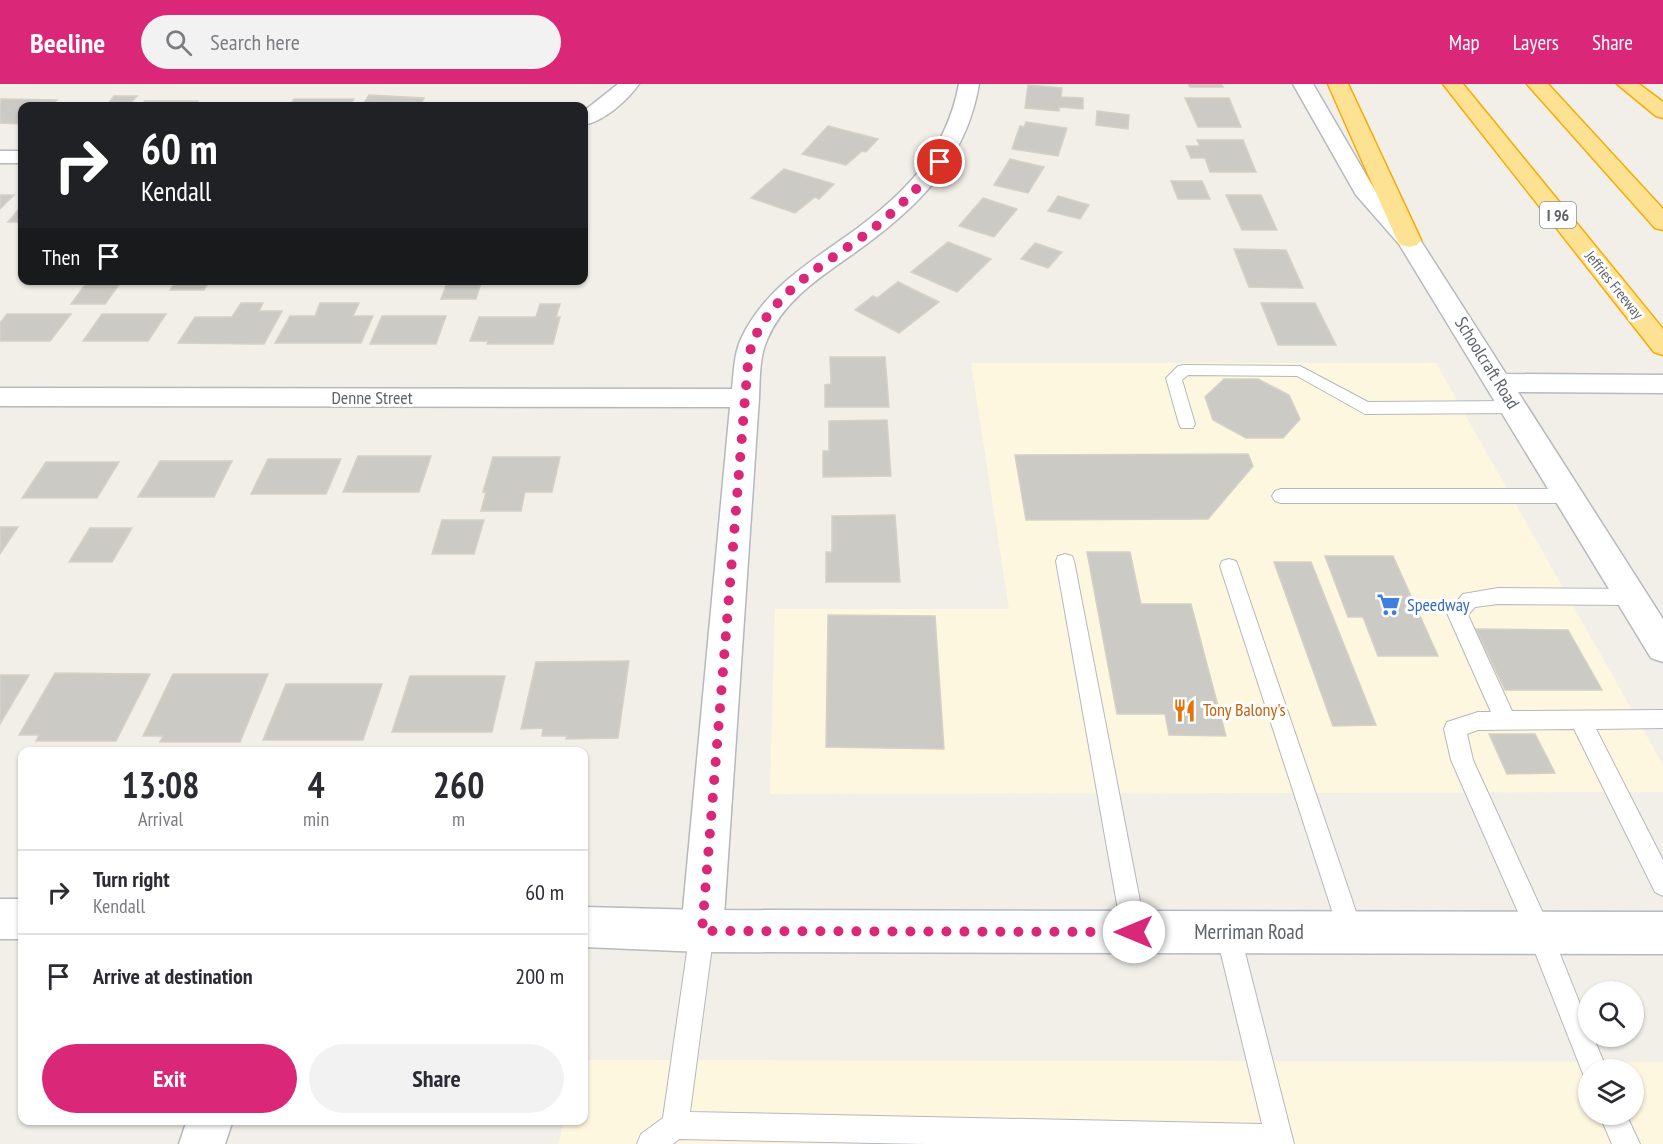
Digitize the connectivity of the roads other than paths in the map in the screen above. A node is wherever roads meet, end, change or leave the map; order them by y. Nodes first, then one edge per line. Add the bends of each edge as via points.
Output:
1 (629, 84) edge
2 (969, 84) edge
3 (1303, 84) edge
4 (1338, 84) edge
5 (1453, 84) edge
6 (1537, 84) edge
7 (1627, 84) edge
8 (1663, 112) edge
9 (588, 117) edge
10 (0, 157) edge
11 (18, 157) edge
12 (1663, 224) edge
13 (1409, 240) junction
14 (1663, 346) edge
15 (1500, 383) junction
16 (1663, 384) edge
17 (0, 397) edge
18 (745, 398) junction
19 (1515, 407) junction
20 (1187, 424) dead end
21 (1281, 496) dead end
22 (1570, 496) junction
23 (1065, 561) dead end
24 (1229, 566) dead end
25 (1632, 597) junction
26 (1663, 648) edge
27 (1663, 719) edge
28 (1505, 720) junction
29 (1580, 720) junction
30 (1663, 884) edge
31 (0, 919) edge
32 (18, 919) edge
33 (588, 927) edge
34 (702, 931) junction
35 (1134, 932) junction
36 (1351, 932) junction
37 (1228, 933) junction
38 (1539, 933) junction
39 (1663, 933) edge
40 (1590, 1059) edge
41 (208, 1125) edge
42 (675, 1125) junction
43 (1617, 1125) edge
44 (1279, 1141) edge
45 (202, 1144) edge
46 (651, 1144) edge
47 (1626, 1144) edge

1 - 9 street
2 - 18 street via 958,129 940,162 912,195 874,228 808,273 765,320 753,341
3 - 13 street, Schoolcraft Road via 1367,195
4 - 13 highway
5 - 14 highway, Jeffries Freeway / I 96
6 - 12 highway
7 - 8 highway
10 - 11 street
13 - 15 street, Schoolcraft Road
15 - 16 street
15 - 19 street, Schoolcraft Road
17 - 18 street, Denne Street
18 - 34 street
19 - 20 lane via 1365,408 1300,371 1184,370 1174,378
19 - 22 street, Schoolcraft Road
21 - 22 lane
22 - 25 street, Schoolcraft Road
23 - 35 lane
24 - 36 lane
25 - 26 street, Schoolcraft Road
25 - 28 lane via 1498,596 1470,600 1457,613
27 - 29 lane
28 - 29 lane
28 - 38 lane via 1478,721 1455,729 1462,760
29 - 30 lane
31 - 32 street
33 - 34 street, Merriman Road
34 - 35 street, Merriman Road
34 - 42 lane
35 - 37 street, Merriman Road
36 - 37 street, Merriman Road
36 - 38 street, Merriman Road
37 - 44 lane
38 - 39 street, Merriman Road
38 - 40 lane
41 - 45 street
42 - 44 lane
42 - 46 lane
43 - 47 lane

